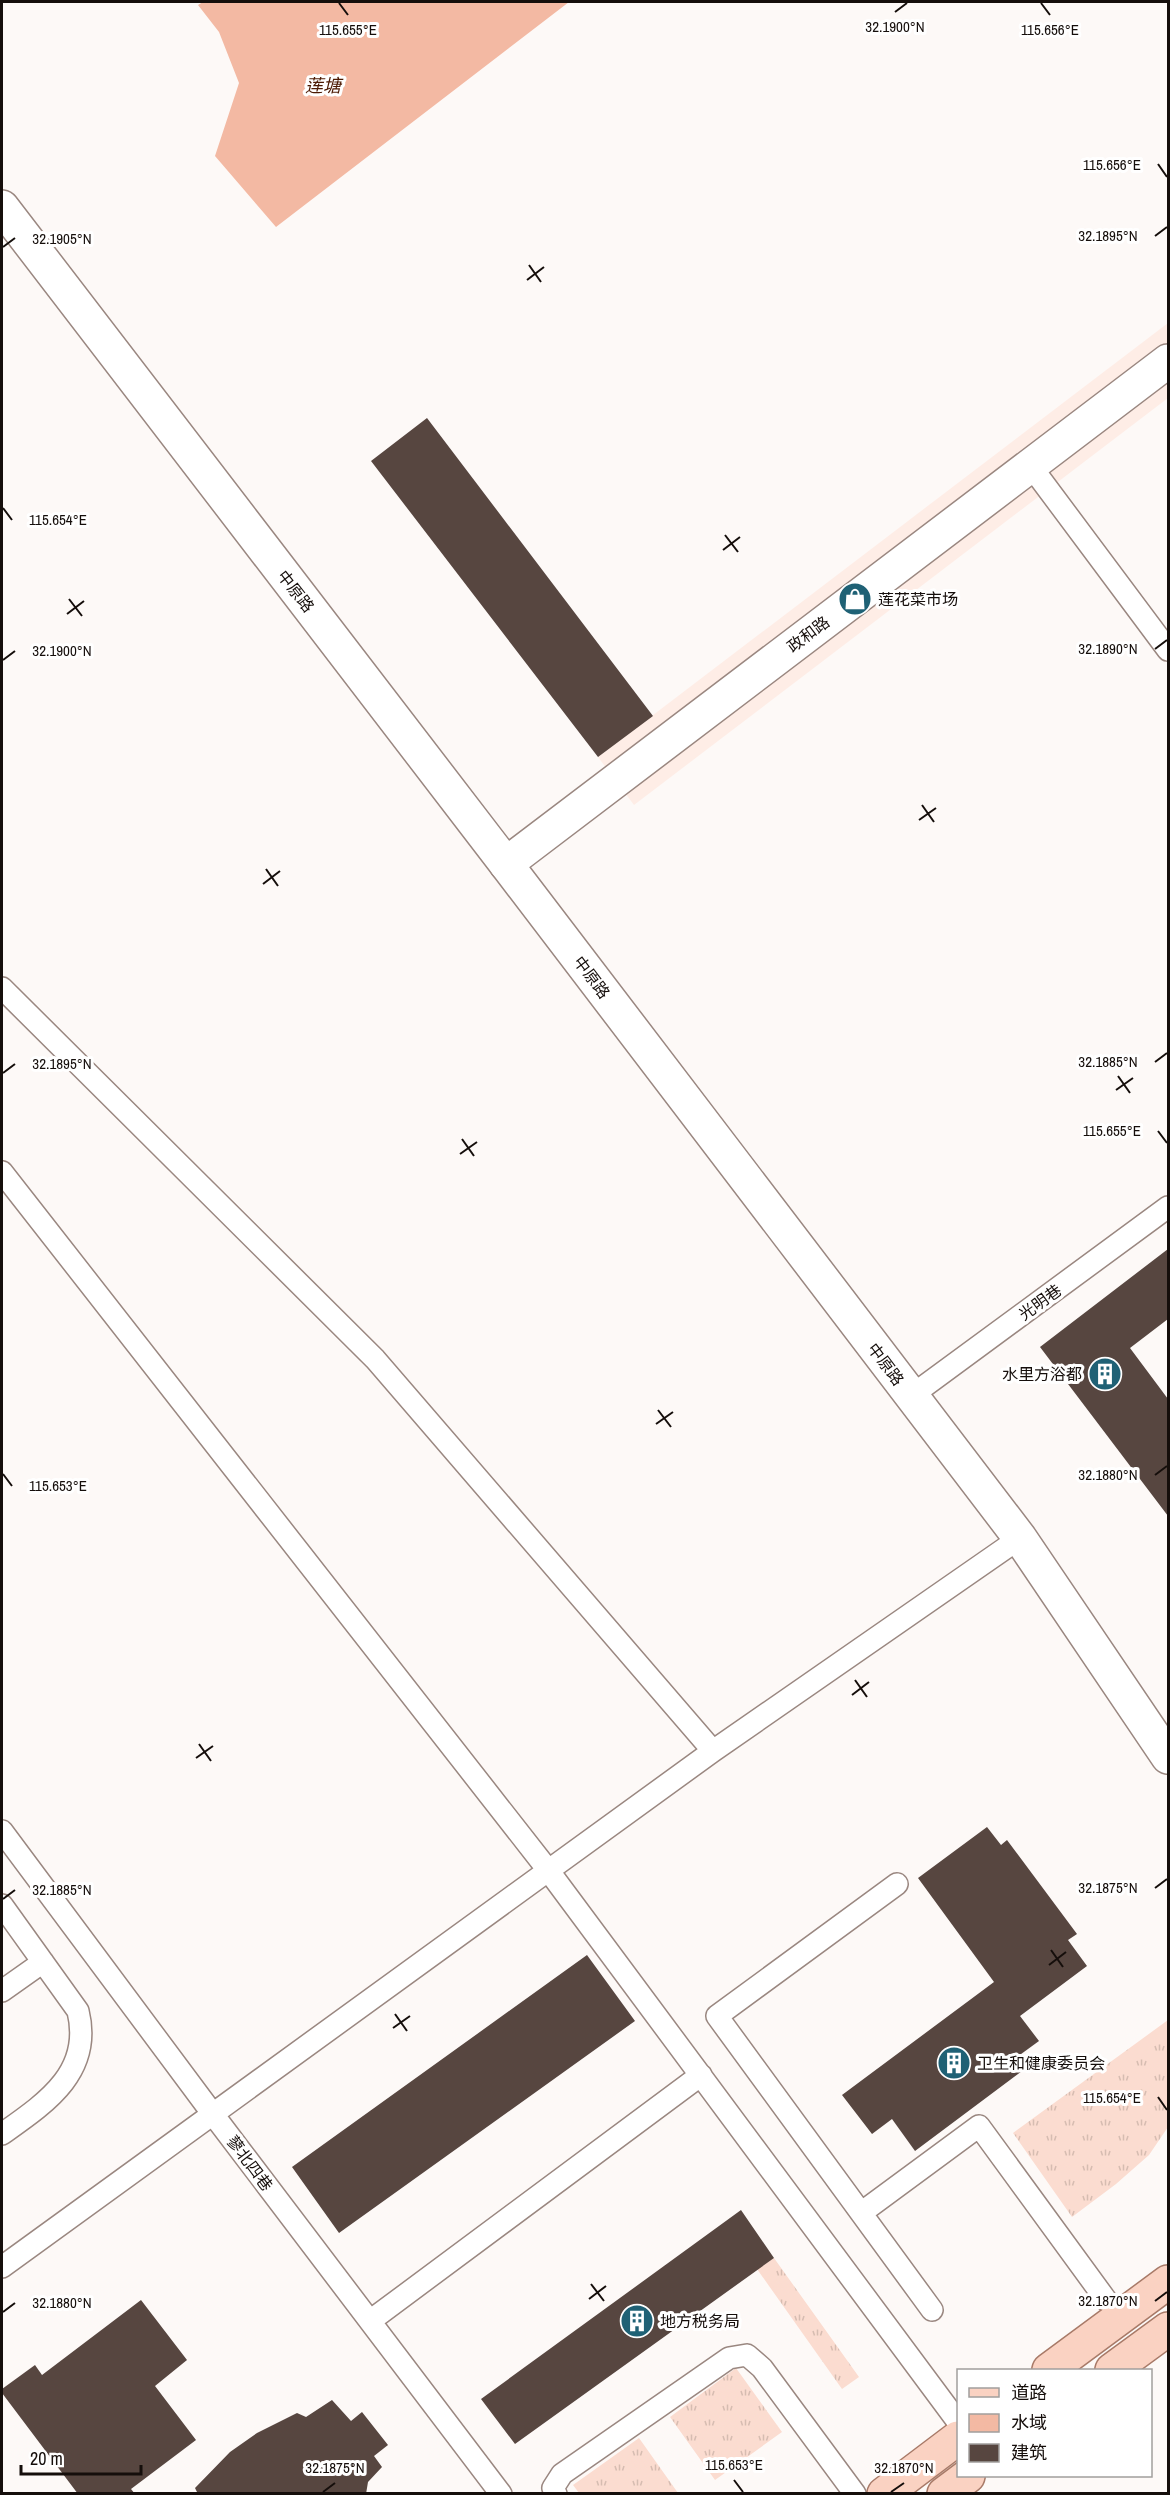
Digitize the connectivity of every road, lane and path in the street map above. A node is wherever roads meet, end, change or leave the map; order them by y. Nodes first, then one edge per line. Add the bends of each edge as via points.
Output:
1 (2, 207) edge
2 (1168, 361) edge
3 (1030, 465) junction
4 (1168, 650) edge
5 (506, 864) junction
6 (2, 988) edge
7 (2, 1172) edge
8 (1168, 1208) edge
9 (911, 1396) junction
10 (1020, 1538) junction
11 (713, 1751) junction
12 (1168, 1757) edge
13 (2, 1831) edge
14 (548, 1870) junction
15 (897, 1884) dead end
16 (2, 1905) edge
17 (43, 1962) junction
18 (2, 1991) edge
19 (701, 2075) junction
20 (212, 2113) junction
21 (2, 2134) edge
22 (861, 2213) junction
23 (2, 2267) edge
24 (1168, 2282) edge
25 (1106, 2300) dead end
26 (932, 2310) dead end
27 (370, 2321) junction
28 (1168, 2329) edge
29 (1050, 2369) edge
30 (1113, 2369) edge
31 (957, 2421) edge
32 (957, 2439) edge
33 (965, 2477) edge
34 (501, 2493) edge
35 (556, 2493) edge
36 (855, 2493) edge
37 (884, 2493) edge
38 (944, 2493) edge

1 - 5 main road, 中原路
2 - 3 main road, 政和路
3 - 4 lane
3 - 5 main road, 政和路
5 - 9 main road, 中原路
6 - 11 lane via 375,1359
7 - 14 lane
8 - 9 lane, 光明巷
9 - 10 main road, 中原路
10 - 11 lane
10 - 12 main road, 中原路
11 - 14 lane
13 - 20 lane, 蓼北四巷
14 - 19 lane
14 - 20 lane
15 - 22 lane via 717,2016
16 - 17 lane
17 - 18 lane
17 - 21 lane via 78,2011 83,2031 71,2073 56,2092
19 - 27 lane
19 - 31 lane
20 - 23 lane
20 - 27 lane, 蓼北四巷
22 - 25 lane via 979,2126
22 - 26 lane
24 - 29 main road
27 - 34 lane, 蓼北四巷
28 - 30 main road
32 - 37 main road
33 - 38 main road
35 - 36 lane via 553,2488 562,2474 729,2358 747,2355 762,2368

